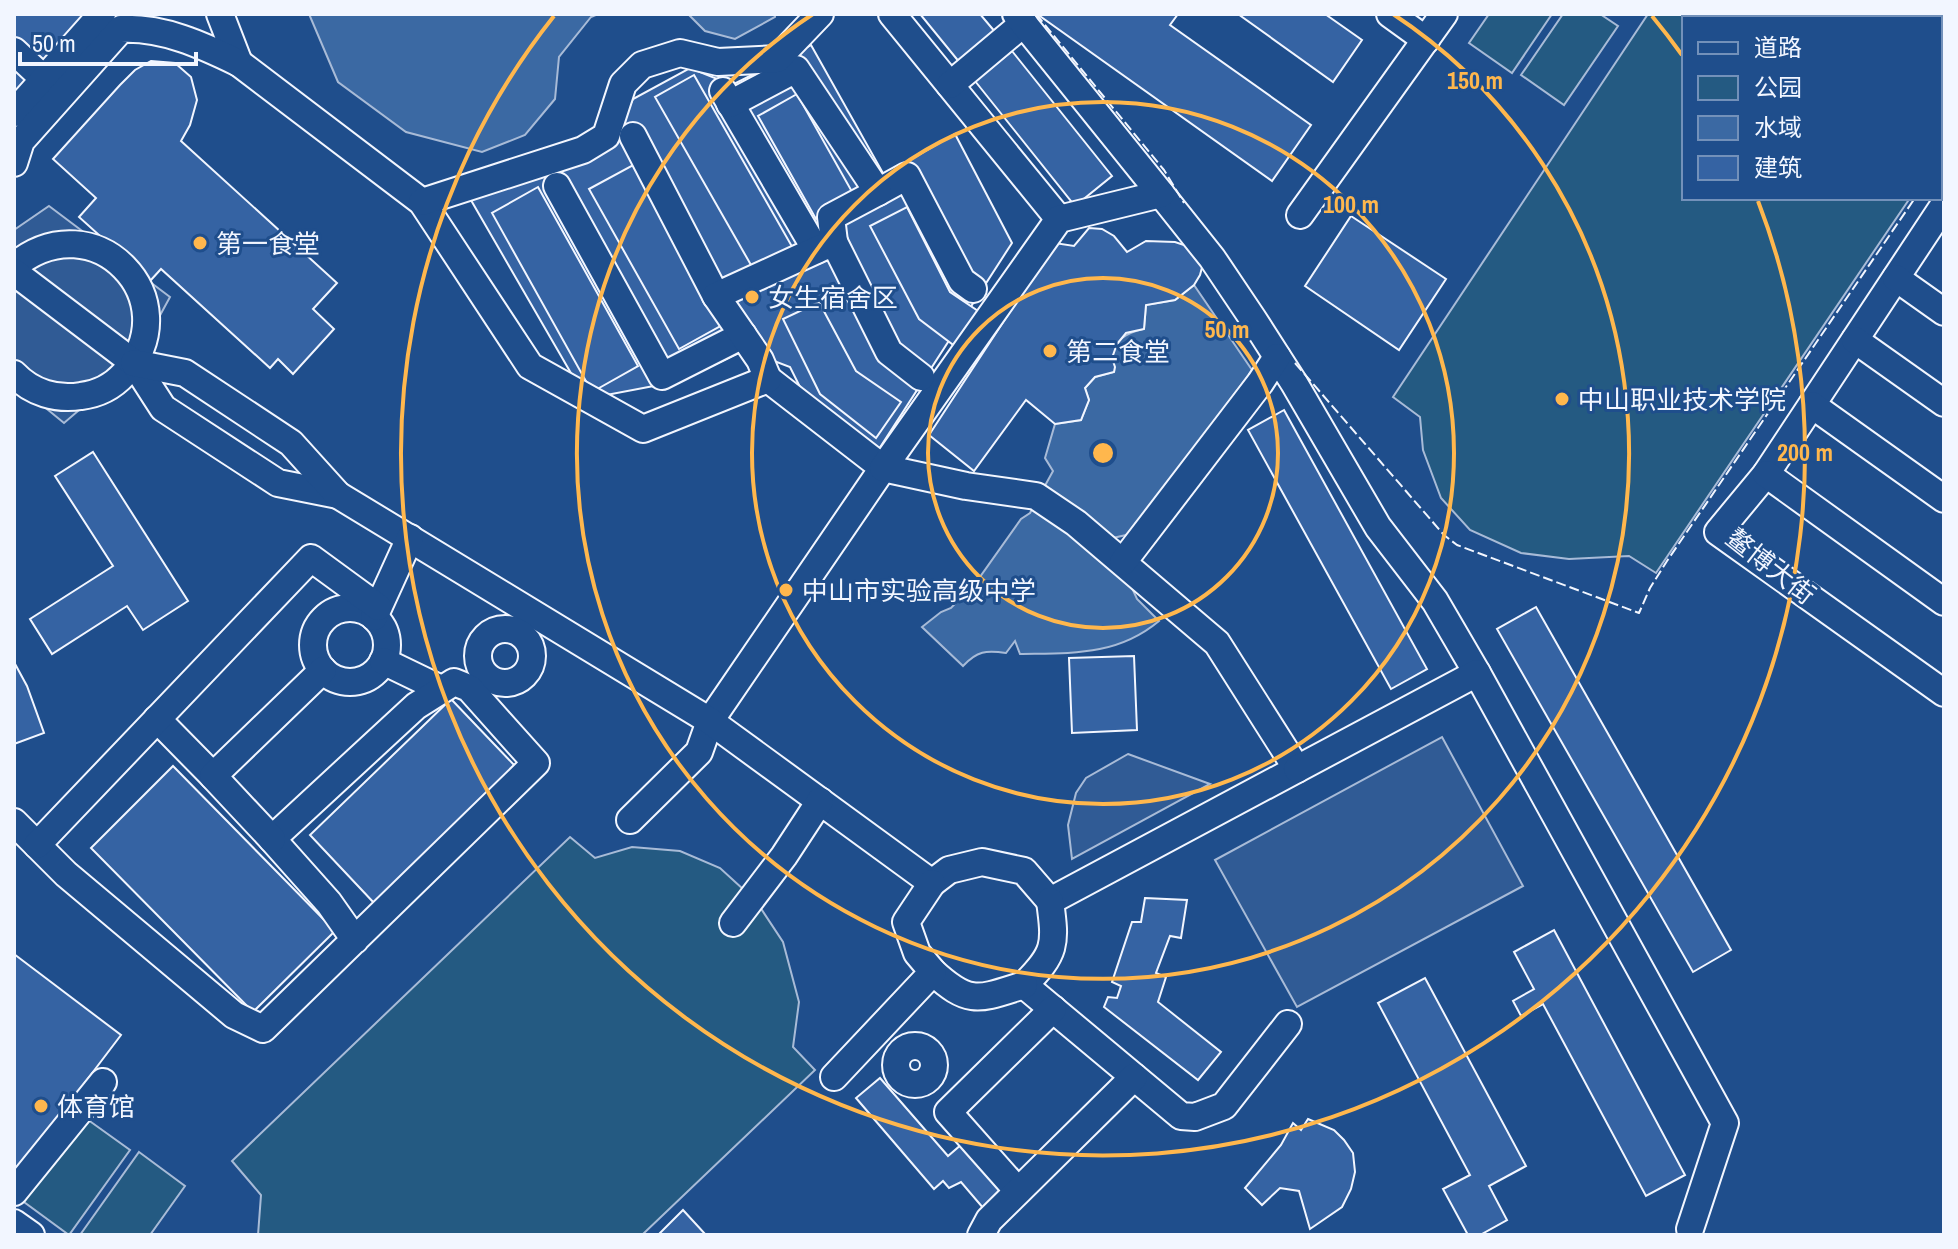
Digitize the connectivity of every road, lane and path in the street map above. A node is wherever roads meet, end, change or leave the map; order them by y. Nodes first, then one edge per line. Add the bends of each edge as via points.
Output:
1 (220, 14) edge
2 (820, 14) edge
3 (892, 14) edge
4 (1390, 14) edge
5 (1444, 14) edge
6 (122, 18) edge
7 (1020, 19) edge
8 (1426, 40) junction
9 (14, 51) edge
10 (239, 63) junction
11 (44, 79) junction
12 (950, 85) junction
13 (14, 113) edge
14 (633, 136) dead end
15 (14, 163) edge
16 (557, 186) dead end
17 (878, 192) junction
18 (1161, 194) junction
19 (422, 202) junction
20 (1942, 212) edge
21 (1300, 215) dead end
22 (1059, 219) junction
23 (825, 246) junction
24 (14, 269) edge
25 (1896, 278) junction
26 (973, 289) dead end
27 (716, 296) junction
28 (1944, 312) edge
29 (743, 335) junction
30 (1855, 340) junction
31 (1277, 357) junction
32 (134, 363) junction
33 (921, 377) dead end
34 (15, 378) edge
35 (768, 379) junction
36 (1944, 403) edge
37 (1812, 405) junction
38 (883, 468) junction
39 (1766, 474) junction
40 (338, 495) junction
41 (1944, 499) edge
42 (410, 538) junction
43 (1130, 569) junction
44 (1944, 602) edge
45 (376, 612) junction
46 (383, 661) junction
47 (323, 670) junction
48 (1477, 673) junction
49 (441, 689) junction
50 (1944, 693) edge
51 (157, 719) junction
52 (710, 721) junction
53 (1297, 769) junction
54 (213, 776) junction
55 (820, 801) junction
56 (630, 820) dead end
57 (14, 822) edge
58 (272, 839) junction
59 (37, 845) junction
60 (932, 883) junction
61 (1050, 901) junction
62 (733, 923) dead end
63 (355, 940) junction
64 (933, 972) junction
65 (1024, 985) junction
66 (1053, 1009) junction
67 (1288, 1024) dead end
68 (879, 1029) junction
69 (834, 1077) dead end
70 (1134, 1077) junction
71 (103, 1082) dead end
72 (948, 1112) junction
73 (1018, 1191) junction
74 (14, 1192) edge
75 (14, 1223) edge
76 (1690, 1229) dead end
77 (31, 1235) edge
78 (981, 1235) edge

1 - 10 street
2 - 19 street via 777,59 718,62 680,53 642,65 623,84 606,136 583,150
3 - 12 street
4 - 8 street
5 - 8 street
6 - 10 street
6 - 11 street
6 - 15 street via 21,141
7 - 12 street
7 - 18 street
8 - 21 street
9 - 11 street
10 - 19 street
11 - 13 street
12 - 22 street
14 - 27 street
16 - 29 street via 662,376
17 - 23 street via 831,217
17 - 23 street via 796,69 726,97
17 - 26 street via 907,176 962,281
18 - 22 street
18 - 31 street via 1212,258
19 - 35 street via 530,366 643,429
20 - 25 street, 鳌博大街
22 - 38 street
23 - 27 street
23 - 33 street via 889,352
24 - 32 street
24 - 32 street via 30,253 54,244 80,244 125,267 146,314 144,339
25 - 28 street
25 - 30 street, 鳌博大街
27 - 29 street
29 - 35 street
30 - 36 street
30 - 37 street, 鳌博大街
31 - 43 street
31 - 48 street via 1378,527 1435,601
32 - 34 street via 116,383 92,395 40,393
32 - 40 street via 185,373 291,443
32 - 40 street via 163,408 239,458 278,483
35 - 38 street
37 - 39 street, 鳌博大街
37 - 41 street
38 - 43 street via 1036,496
38 - 52 street
39 - 44 street
39 - 50 street, 鳌博大街 via 1718,532
40 - 42 street
42 - 45 street
42 - 52 street
43 - 53 street via 1217,643
45 - 46 street via 386,637
45 - 47 street via 339,609 319,624 313,647
45 - 51 street via 311,558
46 - 47 street via 376,671 355,681
46 - 49 street
47 - 54 street
48 - 53 street
48 - 76 street via 1725,1123
49 - 58 street
49 - 63 street via 454,682 479,683 536,763
51 - 54 street
51 - 59 street
52 - 55 street
52 - 56 street via 699,752
53 - 61 street
54 - 58 street
55 - 60 street
55 - 62 street
57 - 59 street
58 - 63 street
59 - 63 street via 234,1015 263,1029
60 - 61 street via 949,870 982,862 1024,871
60 - 64 street via 906,922 917,953
61 - 65 street via 1054,933 1047,962
64 - 65 street via 953,990 980,998
64 - 68 street
65 - 66 street
66 - 70 street
66 - 72 street
67 - 70 street via 1224,1106 1195,1117 1181,1116
68 - 69 street
68 - 72 street via 901,1052 896,1066 900,1078 911,1084 924,1082
70 - 73 street
71 - 74 street
72 - 73 street
73 - 78 street
75 - 77 street

